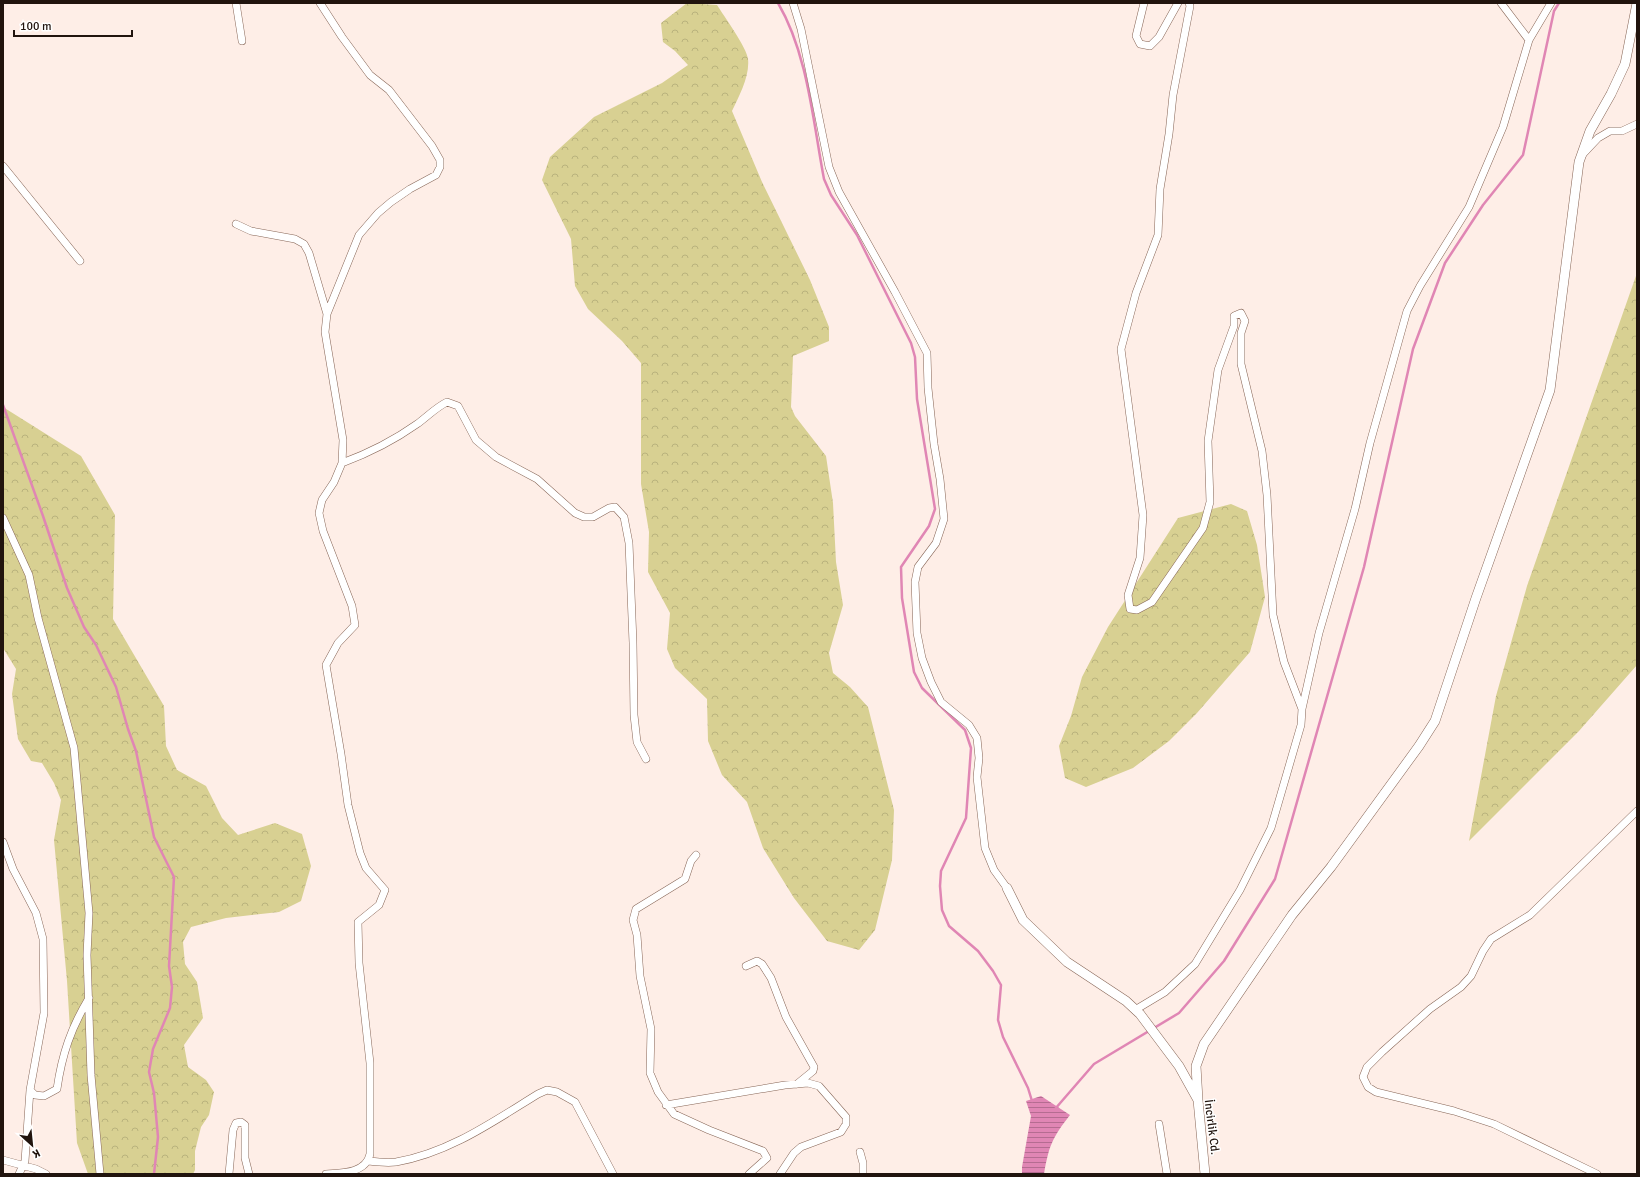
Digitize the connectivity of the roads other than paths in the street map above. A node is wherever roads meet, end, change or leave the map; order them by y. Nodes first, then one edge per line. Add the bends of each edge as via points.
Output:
1 (236, 3) edge
2 (320, 3) edge
3 (793, 3) edge
4 (1144, 3) edge
5 (1178, 3) edge
6 (1189, 3) edge
7 (1501, 3) edge
8 (1551, 3) edge
9 (1637, 3) edge
10 (1529, 40) junction
11 (242, 41) dead end
12 (1637, 124) edge
13 (1581, 156) junction
14 (3, 166) edge
15 (236, 224) dead end
16 (80, 261) dead end
17 (326, 314) junction
18 (342, 463) junction
19 (3, 518) edge
20 (1302, 709) junction
21 (646, 759) dead end
22 (1637, 811) edge
23 (3, 842) edge
24 (696, 854) dead end
25 (1007, 888) joint
26 (746, 966) dead end
27 (89, 997) junction
28 (1137, 1012) junction
29 (797, 1084) junction
30 (30, 1090) junction
31 (1198, 1100) junction
32 (666, 1105) junction
33 (1159, 1124) dead end
34 (860, 1152) dead end
35 (3, 1160) edge
36 (369, 1161) junction
37 (23, 1166) junction
38 (20, 1174) edge
39 (46, 1174) edge
40 (100, 1174) edge
41 (229, 1174) edge
42 (249, 1174) edge
43 (326, 1174) edge
44 (613, 1174) edge
45 (750, 1174) edge
46 (780, 1174) edge
47 (863, 1174) edge
48 (1167, 1174) edge
49 (1205, 1174) edge
50 (1597, 1174) edge

1 - 11 street
2 - 17 street via 370,75 388,90 440,160 436,175 391,202 360,235
3 - 25 street via 802,29 829,167 839,192 927,353 934,444 944,519 936,543 918,567 915,593 917,633 922,658 941,702 969,724 977,738 977,777 985,848 994,870
4 - 5 street via 1136,36 1140,44 1150,46 1159,37
6 - 20 street via 1160,188 1158,236 1136,293 1121,349 1143,515 1140,558 1128,595 1128,604 1130,608 1137,610 1152,602 1203,528 1210,502 1208,440 1218,370 1234,326 1234,316 1241,313 1245,321 1241,333 1241,364 1262,451 1267,495 1273,615 1284,662
7 - 10 street
8 - 10 street
9 - 13 street via 1625,64 1590,132
10 - 20 street via 1503,127 1485,172 1469,207 1407,311 1319,633
12 - 13 street via 1622,131 1610,131 1598,138
13 - 31 street via 1550,390 1435,721 1331,867 1292,915 1204,1044 1196,1066
14 - 16 street
15 - 17 street via 251,231 295,239 304,244 310,253
17 - 18 street via 325,332 343,440
18 - 21 street via 388,442 447,402 458,406 476,440 496,457 537,479 575,513 593,517 609,508 615,507 619,510 627,526 631,562 634,715 637,742
18 - 36 street via 322,500 319,513 323,531 352,606 355,624 338,643 326,665 348,805 355,832 366,868 385,890 379,905 358,922 359,963 370,1063
19 - 27 street via 29,575 38,618 74,748 89,913
20 - 28 street via 1301,725 1271,828 1240,890 1195,964 1165,992
22 - 50 street via 1530,915 1491,938 1471,976 1461,987 1430,1009 1382,1052 1367,1067 1363,1077 1368,1087 1376,1092 1454,1111 1494,1124
23 - 30 street via 13,869 36,912 43,939 44,1012
24 - 32 street via 685,879 636,909 633,920 637,935 640,976 651,1028 650,1073
25 - 28 street, İncirlik Cd. via 1023,920 1066,962 1126,1001
26 - 29 street via 758,961 762,964 771,978 786,1017 814,1067 813,1071
27 - 30 street via 74,1024 62,1060 57,1089 44,1096 35,1095
27 - 40 street via 91,1075
28 - 31 street, İncirlik Cd. via 1164,1044
29 - 32 street
29 - 46 street via 819,1086 846,1117 846,1124 841,1132 801,1147
30 - 37 street
31 - 49 street, İncirlik Cd.
32 - 45 street via 674,1114 763,1151 767,1158
33 - 48 street
34 - 47 street
35 - 37 street
36 - 43 street via 354,1170
36 - 44 street via 395,1162 442,1148 471,1135 547,1090 557,1092 575,1102
37 - 38 street
37 - 39 street
41 - 42 street via 233,1130 236,1123 242,1122 245,1125

